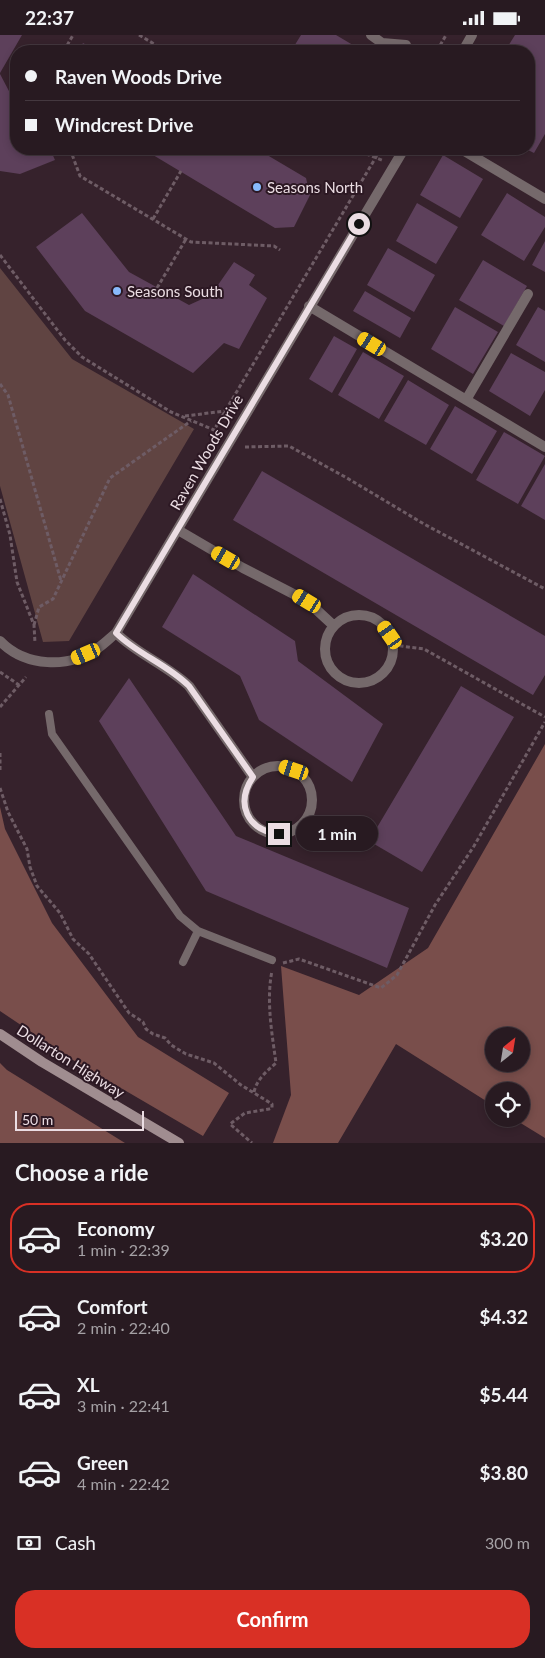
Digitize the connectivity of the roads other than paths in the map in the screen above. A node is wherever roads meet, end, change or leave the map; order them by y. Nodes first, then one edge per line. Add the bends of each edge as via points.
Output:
1 (371, 35) edge
2 (406, 45) dead end
3 (400, 155) edge
4 (471, 155) edge
5 (545, 199) edge
6 (528, 295) dead end
7 (309, 306) junction
8 (466, 400) junction
9 (545, 447) edge
10 (178, 530) junction
11 (334, 626) junction
12 (116, 633) junction
13 (0, 641) edge
14 (49, 713) dead end
15 (253, 777) junction
16 (198, 931) junction
17 (275, 962) road end
18 (183, 963) dead end
19 (0, 1034) edge
20 (179, 1143) edge

1 - 2 street via 382,43
3 - 7 street, Raven Woods Drive
4 - 5 street
6 - 8 street
7 - 8 street
7 - 10 street, Raven Woods Drive
8 - 9 street
10 - 11 street via 307,601
10 - 12 street, Raven Woods Drive
11 - 11 street via 354,616 375,619 387,630 393,645 392,656 382,675 366,682 349,682 339,677 326,658 325,647
12 - 13 street, Raven Woods Drive via 97,649 56,663 33,660
12 - 15 street via 189,686
14 - 16 lane via 52,734 180,916
15 - 15 street via 244,803 250,819 258,828 268,833 291,832 308,817 312,796 309,786 294,770 272,767
16 - 17 lane
16 - 18 lane
19 - 20 street, Dollarton Highway

